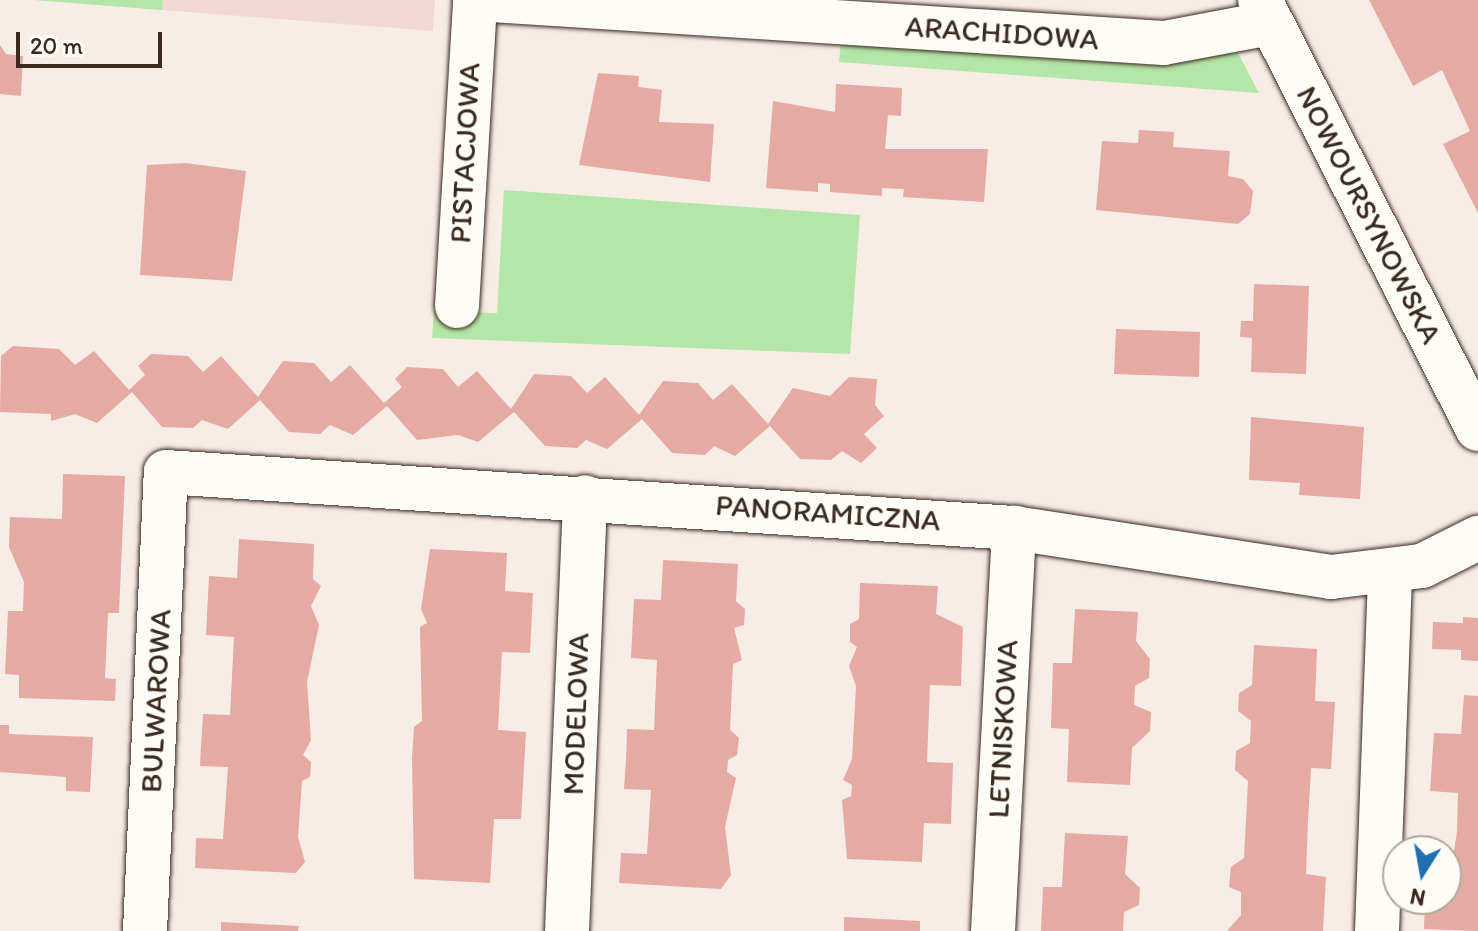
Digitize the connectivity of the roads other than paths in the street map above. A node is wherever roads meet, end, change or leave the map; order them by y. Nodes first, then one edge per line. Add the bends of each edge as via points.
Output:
1 (475, 0) edge
2 (492, 0) edge
3 (1265, 11) edge
4 (457, 306) dead end
5 (1478, 429) edge
6 (166, 472) joint
7 (585, 497) junction
8 (1014, 528) junction
9 (1478, 538) edge
10 (1390, 573) junction
11 (145, 931) edge
12 (567, 931) edge
13 (993, 931) edge
14 (1377, 931) edge

1 - 4 street, PISTACJOWA
2 - 3 street, ARACHIDOWA via 1164,43
3 - 5 street, NOWOURSYNOWSKA
6 - 7 street, PANORAMICZNA
6 - 11 street, BULWAROWA
7 - 8 street, PANORAMICZNA
7 - 12 street, MODELOWA
8 - 10 street, PANORAMICZNA via 1331,577
8 - 13 street, LETNISKOWA
9 - 10 street, PANORAMICZNA via 1422,566
10 - 14 street

